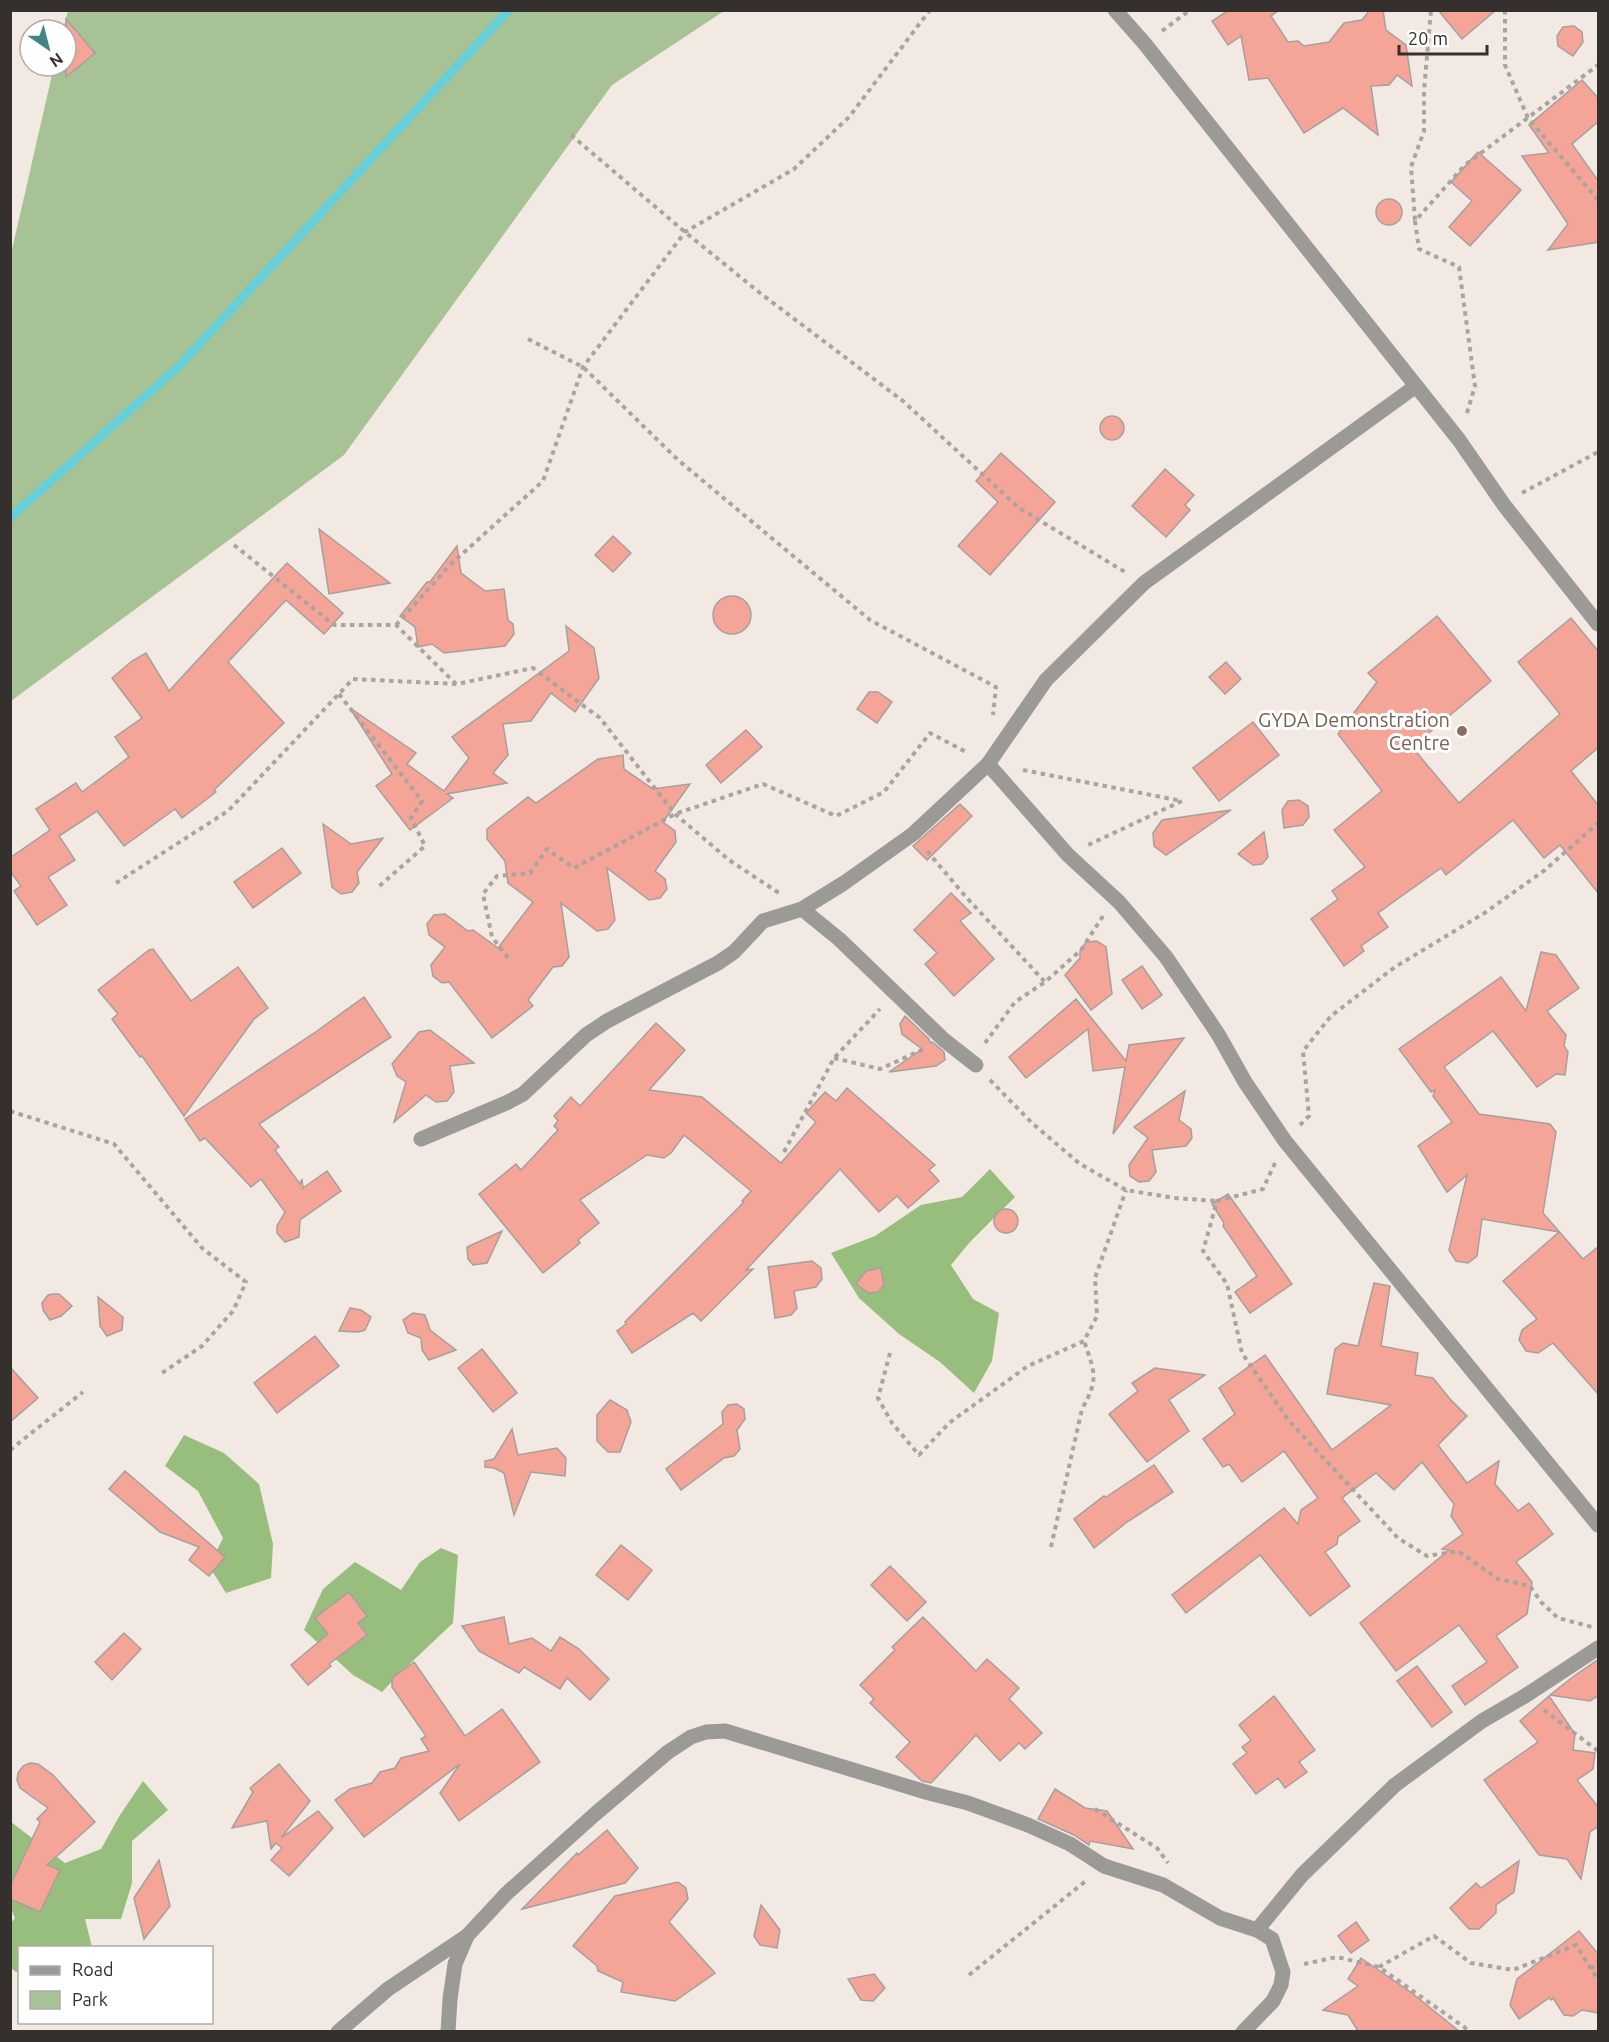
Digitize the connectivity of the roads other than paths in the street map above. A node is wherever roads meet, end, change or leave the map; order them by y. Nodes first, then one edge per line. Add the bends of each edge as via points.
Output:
1 (1115, 10) edge
2 (1416, 386) junction
3 (1599, 624) edge
4 (988, 764) junction
5 (802, 909) junction
6 (976, 1065) road end
7 (421, 1139) dead end
8 (1599, 1525) edge
9 (1599, 1648) edge
10 (1257, 1930) junction
11 (467, 1936) junction
12 (338, 2031) edge
13 (448, 2031) edge
14 (1244, 2031) edge

1 - 2 street
2 - 3 street
2 - 4 street via 1144,583 1046,680
4 - 5 street via 913,834
4 - 8 street via 1166,957 1285,1141
5 - 6 street
5 - 7 street via 763,921 718,963 607,1021 586,1035 523,1094
9 - 10 street via 1482,1721 1395,1785 1302,1875
10 - 11 street via 1220,1918 1163,1885 1104,1866 1070,1844 1028,1825 968,1803 725,1731 691,1737 668,1752 506,1894
10 - 14 street via 1272,1939 1284,1972 1273,2001
11 - 12 street via 388,1989
11 - 13 street via 454,1964

